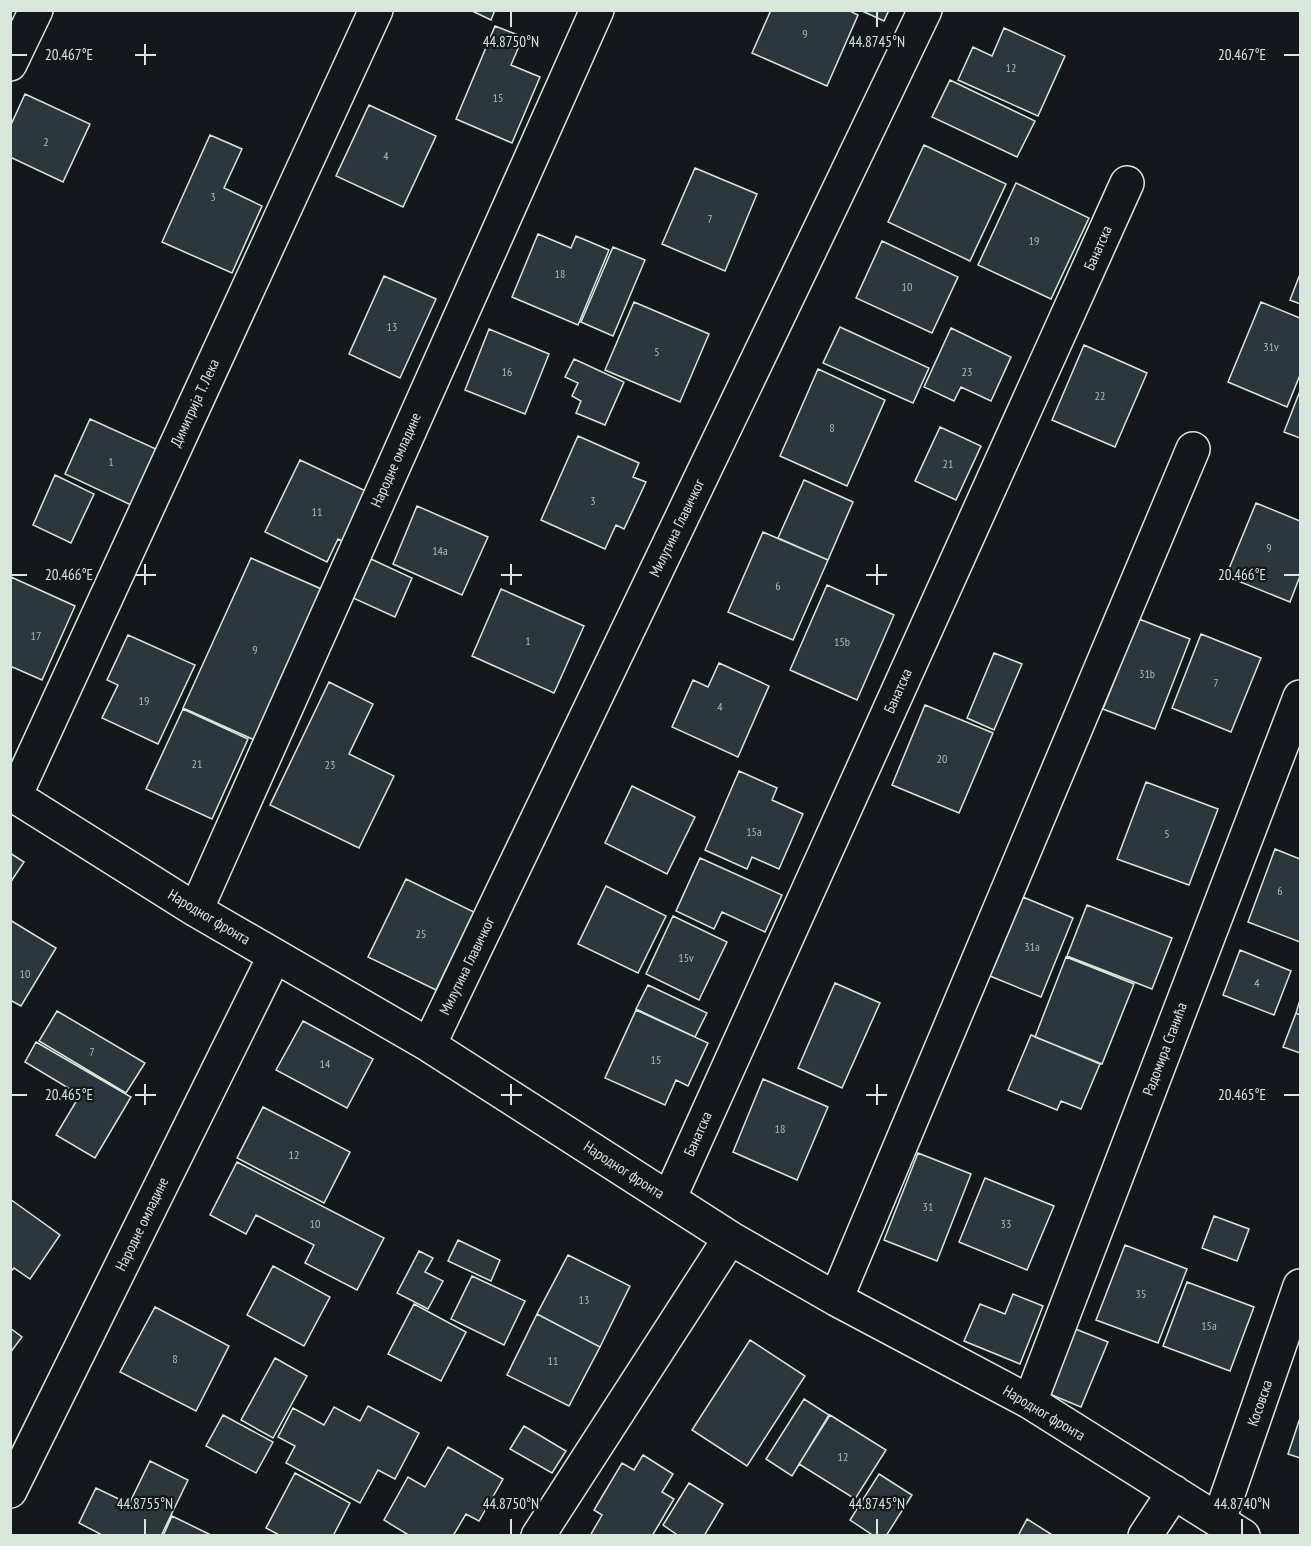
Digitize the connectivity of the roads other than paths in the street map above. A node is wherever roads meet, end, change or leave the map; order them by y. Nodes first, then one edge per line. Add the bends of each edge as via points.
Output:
1 (36, 10) edge
2 (376, 10) edge
3 (597, 10) edge
4 (926, 10) edge
5 (10, 64) edge
6 (1127, 183) dead end
7 (1193, 449) dead end
8 (1300, 697) edge
9 (13, 795) edge
10 (196, 910) junction
11 (274, 957) junction
12 (429, 1046) junction
13 (669, 1199) junction
14 (730, 1238) junction
15 (1300, 1286) edge
16 (837, 1299) junction
17 (1030, 1402) junction
18 (10, 1491) edge
19 (1174, 1492) junction
20 (1231, 1528) edge
21 (538, 1536) edge
22 (1145, 1536) edge

1 - 5 street
2 - 9 street, Димитрија Т. Лека
3 - 10 street, Народне омладине
4 - 12 street, Милутина Главичког
6 - 13 street, Банатска
7 - 16 street
8 - 17 street, Радомира Станића
9 - 10 street, Народног фронта
10 - 11 street, Народног фронта
11 - 12 street, Народног фронта
11 - 18 street, Народне омладине
12 - 13 street, Народног фронта
13 - 14 street, Народног фронта
14 - 16 street, Народног фронта
14 - 21 street
15 - 20 street, Косовска
16 - 17 street, Народног фронта
17 - 19 street, Народног фронта
19 - 20 street, Народног фронта
19 - 22 street

